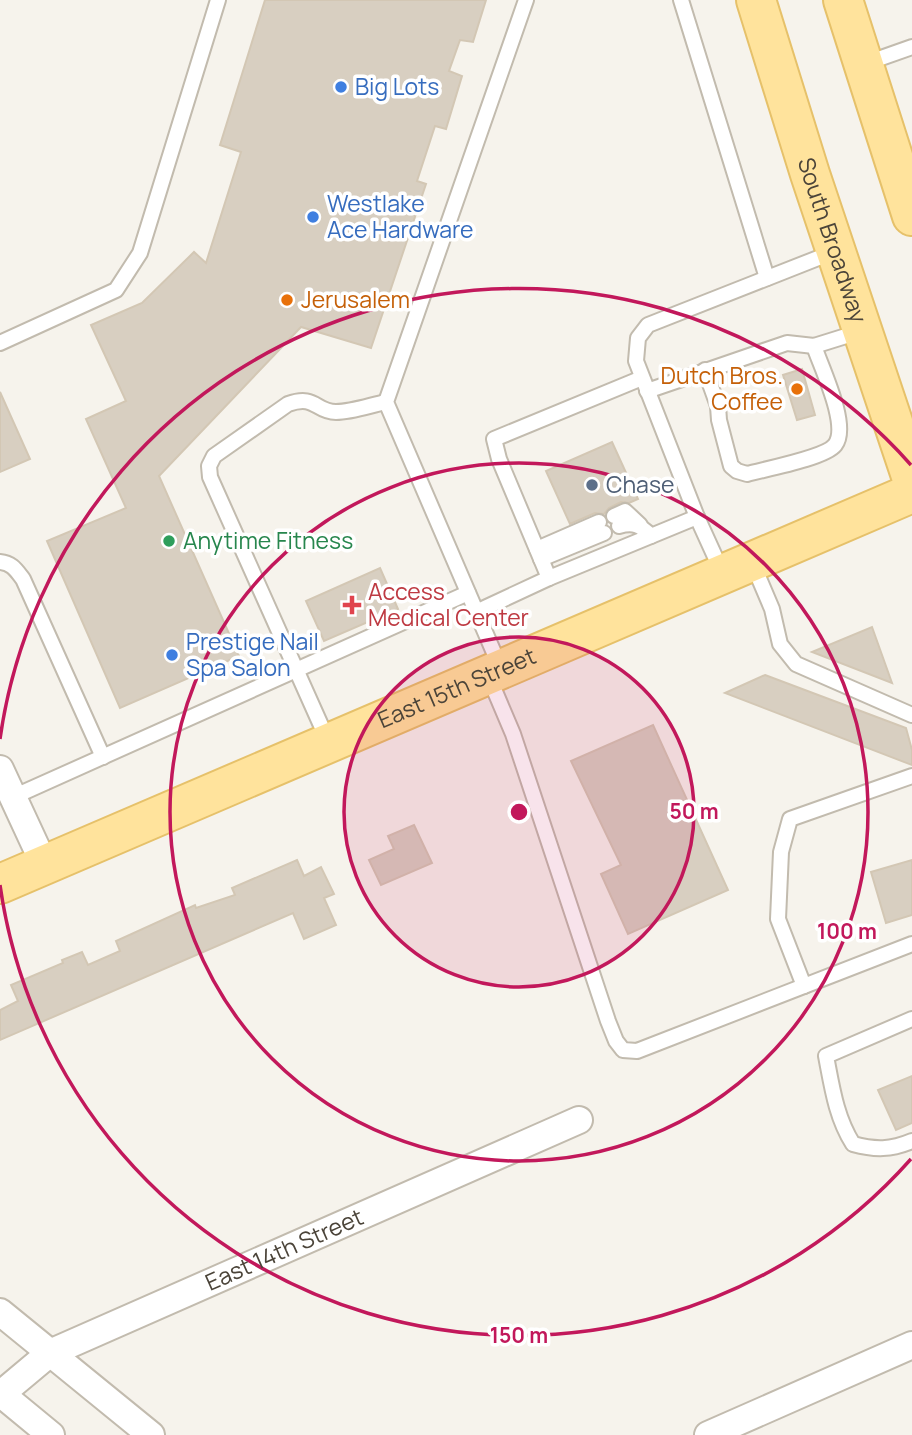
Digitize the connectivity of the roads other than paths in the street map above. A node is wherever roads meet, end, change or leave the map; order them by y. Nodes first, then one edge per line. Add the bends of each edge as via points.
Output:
1 (218, 0) edge
2 (526, 0) edge
3 (681, 0) edge
4 (756, 0) edge
5 (843, 0) edge
6 (912, 47) edge
7 (863, 64) junction
8 (912, 216) edge
9 (836, 251) junction
10 (768, 278) junction
11 (862, 331) junction
12 (0, 343) edge
13 (814, 346) junction
14 (705, 370) junction
15 (644, 385) junction
16 (386, 402) junction
17 (912, 479) edge
18 (912, 493) edge
19 (696, 517) junction
20 (617, 521) dead end
21 (601, 527) dead end
22 (651, 536) junction
23 (539, 554) junction
24 (0, 562) edge
25 (737, 567) junction
26 (550, 578) junction
27 (468, 593) junction
28 (476, 612) junction
29 (296, 670) junction
30 (494, 671) junction
31 (912, 715) edge
32 (328, 743) junction
33 (103, 757) junction
34 (0, 769) edge
35 (912, 776) edge
36 (8, 796) edge
37 (44, 864) junction
38 (0, 884) edge
39 (912, 944) edge
40 (804, 986) junction
41 (912, 1019) edge
42 (579, 1120) dead end
43 (912, 1141) edge
44 (0, 1312) edge
45 (912, 1345) edge
46 (50, 1353) junction
47 (1, 1394) edge
48 (51, 1435) edge
49 (151, 1435) edge
50 (708, 1435) edge

1 - 12 lane via 140,253 116,290
2 - 16 lane
3 - 10 lane
4 - 9 main road, South Broadway
5 - 7 main road
6 - 7 lane
7 - 8 main road
9 - 10 lane
9 - 11 main road, South Broadway
10 - 15 lane via 648,325 638,338 635,361
11 - 13 lane
11 - 17 main road, South Broadway
13 - 14 lane via 787,343
13 - 14 lane via 841,428 835,445 820,455 747,474 731,466 719,406
14 - 15 lane
15 - 19 lane
15 - 23 lane via 494,439
16 - 27 lane
16 - 29 lane via 334,412 311,401 297,401 210,463 210,477
18 - 25 main road, East 15th Street
19 - 22 lane
19 - 25 lane
20 - 22 lane via 640,525
21 - 23 lane
22 - 26 lane
23 - 26 lane
24 - 33 lane via 15,567 23,579
25 - 30 main road, East 15th Street
25 - 31 lane via 772,608 780,644 796,664
26 - 28 lane
27 - 28 lane
27 - 29 lane
28 - 30 lane
29 - 32 lane
29 - 33 lane
30 - 32 main road, East 15th Street
30 - 40 lane via 608,1021 623,1050 637,1051
32 - 37 main road, East 15th Street
33 - 36 lane
34 - 36 street
35 - 40 lane via 790,819 780,852 778,919
36 - 37 street
37 - 38 main road, East 15th Street
39 - 40 lane
41 - 43 lane via 826,1056 834,1101 853,1144 896,1148
42 - 46 street, East 14th Street
44 - 46 street
45 - 50 street
46 - 47 street, East 14th Street
46 - 49 street
47 - 48 street

